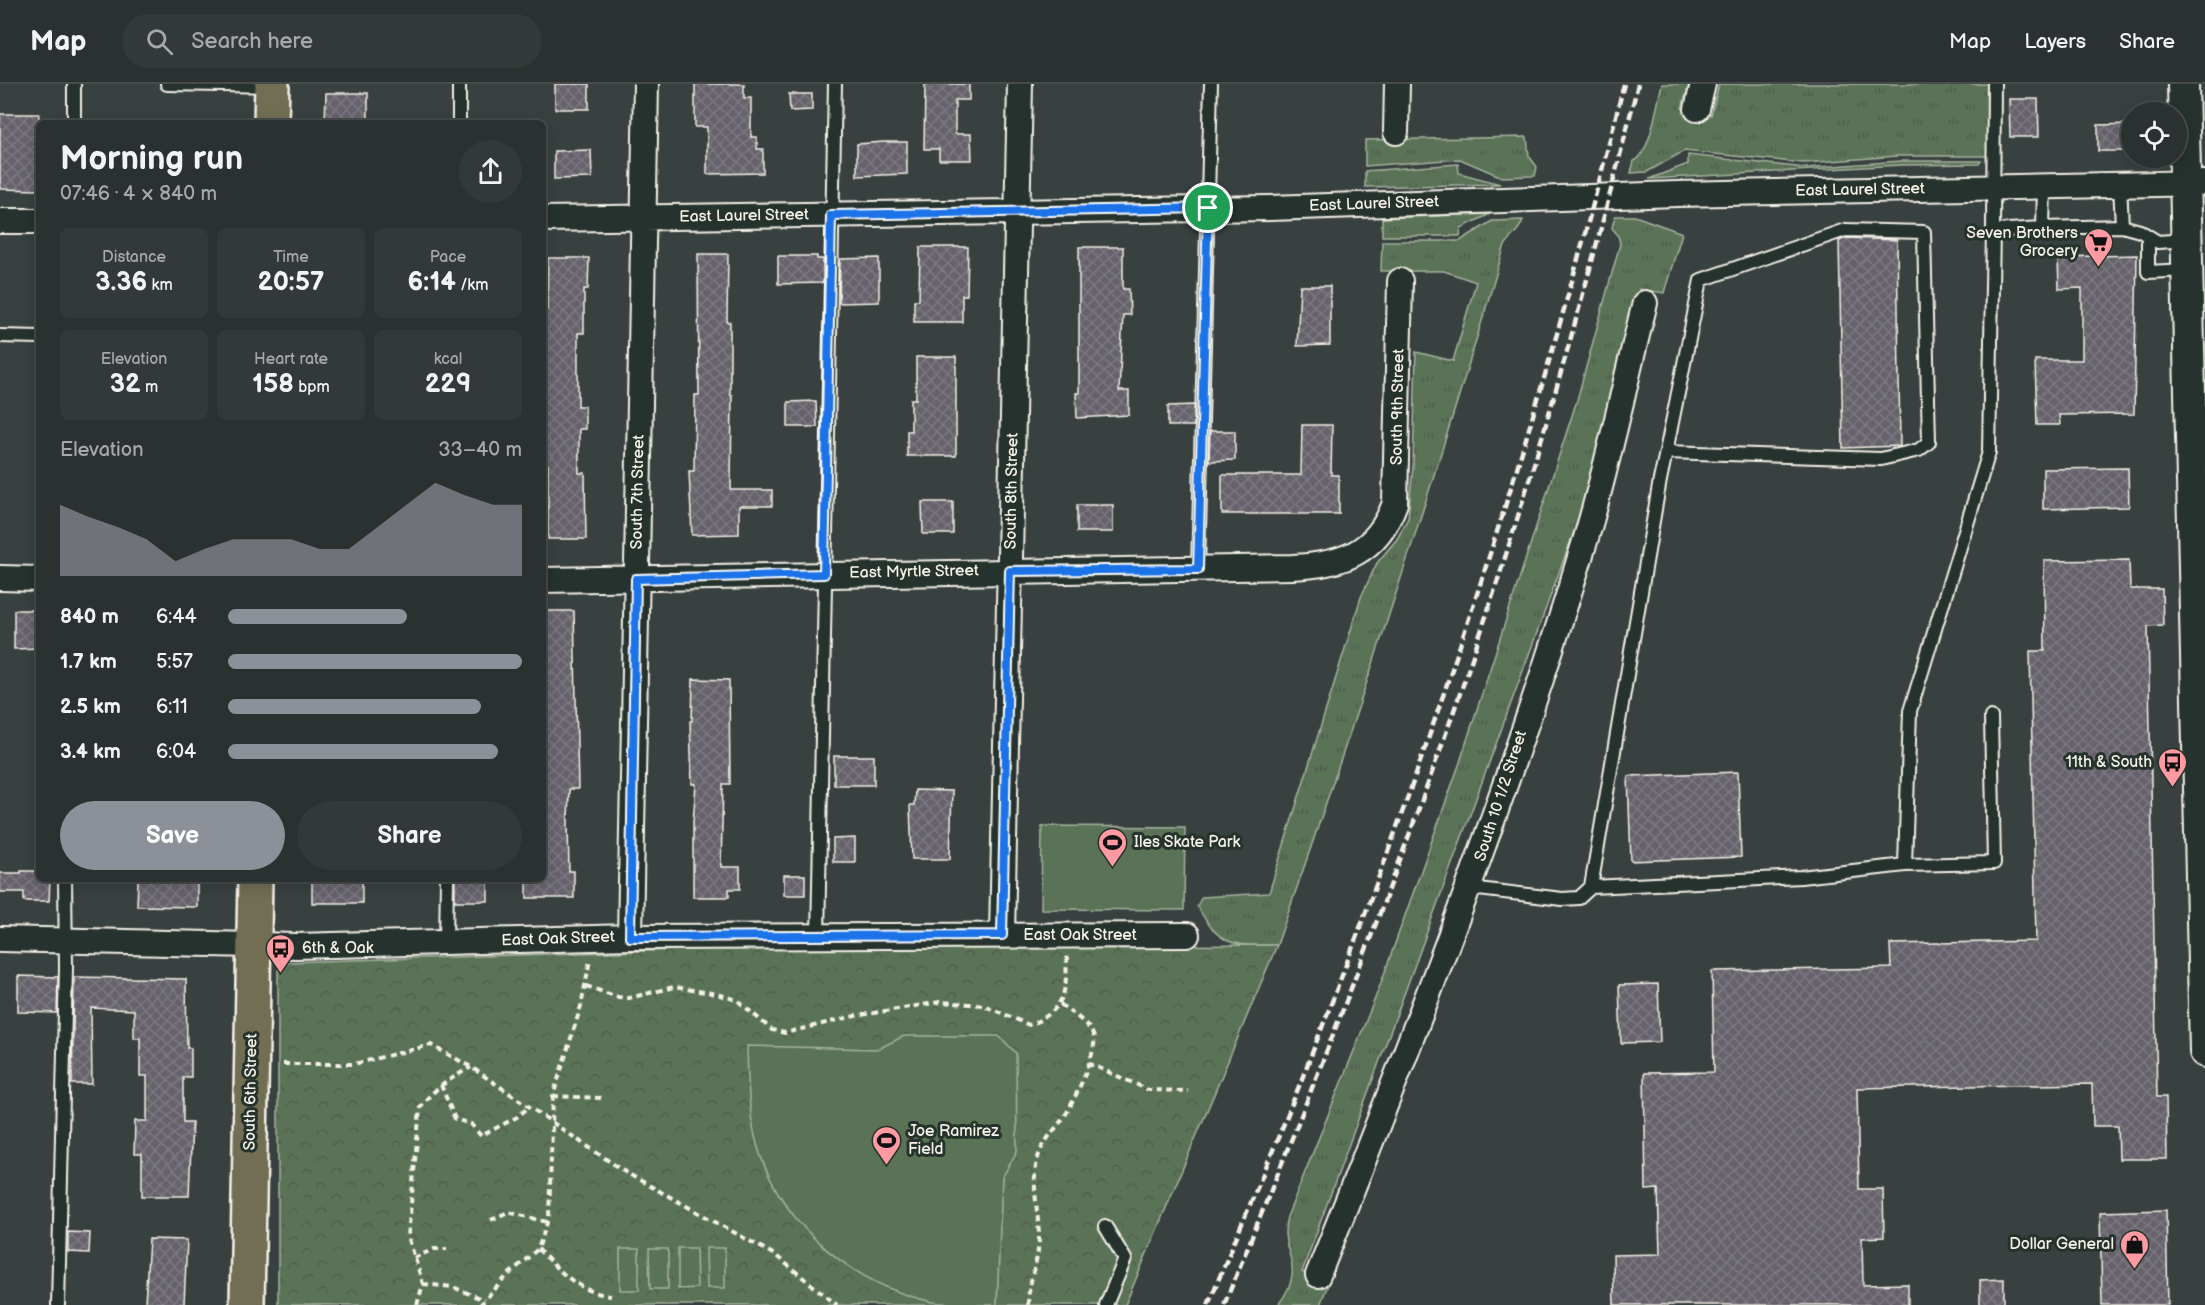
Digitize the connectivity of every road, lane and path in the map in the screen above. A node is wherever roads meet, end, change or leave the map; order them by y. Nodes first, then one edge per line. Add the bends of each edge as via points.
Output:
1 (74, 84) edge
2 (167, 84) edge
3 (459, 84) edge
4 (646, 84) edge
5 (835, 84) edge
6 (1020, 84) edge
7 (1211, 84) edge
8 (1397, 84) edge
9 (1703, 84) edge
10 (1994, 84) edge
11 (2183, 84) edge
12 (272, 85) edge
13 (1697, 109) dead end
14 (74, 120) edge
15 (271, 120) edge
16 (459, 120) edge
17 (1396, 132) dead end
18 (2195, 183) edge
19 (2120, 184) junction
20 (2044, 186) junction
21 (1995, 187) junction
22 (1208, 208) junction
23 (1018, 212) junction
24 (831, 215) junction
25 (643, 217) junction
26 (546, 219) edge
27 (0, 221) edge
28 (36, 221) edge
29 (2122, 225) junction
30 (2043, 228) junction
31 (1993, 231) junction
32 (2148, 236) junction
33 (2187, 240) junction
34 (2187, 270) junction
35 (1400, 281) dead end
36 (1645, 303) dead end
37 (0, 336) edge
38 (36, 337) edge
39 (1666, 452) junction
40 (1382, 531) joint
41 (1198, 569) junction
42 (1010, 571) junction
43 (824, 574) junction
44 (0, 578) edge
45 (36, 579) edge
46 (636, 579) junction
47 (546, 580) edge
48 (1991, 717) dead end
49 (2201, 774) edge
50 (1905, 865) junction
51 (65, 882) edge
52 (255, 882) edge
53 (447, 882) edge
54 (1591, 887) junction
55 (1470, 888) junction
56 (1002, 935) junction
57 (1187, 935) dead end
58 (818, 936) junction
59 (630, 937) junction
60 (0, 939) edge
61 (66, 941) junction
62 (446, 942) junction
63 (253, 945) junction
64 (591, 954) dead end
65 (1067, 954) dead end
66 (586, 987) junction
67 (1059, 1003) junction
68 (2205, 1052) edge
69 (1088, 1063) junction
70 (283, 1064) dead end
71 (471, 1067) junction
72 (441, 1085) junction
73 (1188, 1091) dead end
74 (553, 1096) junction
75 (601, 1098) dead end
76 (529, 1107) junction
77 (550, 1122) junction
78 (491, 1220) dead end
79 (547, 1222) junction
80 (1105, 1226) dead end
81 (447, 1249) dead end
82 (538, 1249) junction
83 (414, 1258) junction
84 (1318, 1275) dead end
85 (423, 1284) junction
86 (611, 1296) dead end
87 (484, 1300) junction
88 (58, 1305) edge
89 (247, 1305) edge
90 (417, 1305) edge
91 (480, 1305) edge
92 (837, 1305) edge
93 (1028, 1305) edge
94 (1106, 1305) edge

1 - 14 lane
2 - 12 lane
3 - 16 lane
4 - 25 street, South 7th Street
5 - 24 lane
6 - 23 street, South 8th Street
7 - 22 lane
8 - 17 street
9 - 13 street
10 - 21 lane
11 - 18 street
12 - 15 main road
18 - 19 street, East Laurel Street
18 - 33 street
19 - 20 street, East Laurel Street
19 - 29 lane
20 - 21 street, East Laurel Street
20 - 30 lane
21 - 22 street, East Laurel Street
21 - 31 lane
22 - 23 street, East Laurel Street
22 - 41 lane
23 - 24 street, East Laurel Street
23 - 42 street, South 8th Street
24 - 25 street, East Laurel Street
24 - 43 lane
25 - 26 street, East Laurel Street
25 - 46 street, South 7th Street
27 - 28 street
29 - 30 lane
29 - 32 lane
30 - 31 lane
31 - 50 lane via 1989,452 1910,711
32 - 33 lane via 2158,242
32 - 34 lane via 2148,272
33 - 34 street
34 - 49 street
35 - 40 street, South 9th Street via 1397,481 1395,503
36 - 55 street, South 10 1/2 Street via 1586,537
37 - 38 lane
39 - 39 lane via 1701,280 1845,230 1924,232 1929,442 1918,450 1881,459
39 - 54 lane
40 - 41 street, East Myrtle Street via 1364,548 1333,564
41 - 42 street, East Myrtle Street
42 - 43 street, East Myrtle Street
42 - 56 street, South 8th Street
43 - 46 street, East Myrtle Street
43 - 58 lane
44 - 45 street
46 - 47 street, East Myrtle Street
46 - 59 street, South 7th Street
48 - 50 lane via 1994,863
49 - 68 street
50 - 54 lane via 1801,877
51 - 61 lane
52 - 63 main road, South 6th Street
53 - 62 lane
54 - 55 lane via 1579,898 1562,899
55 - 84 street, South 10 1/2 Street
56 - 57 street, East Oak Street
56 - 58 street, East Oak Street
58 - 59 street, East Oak Street
59 - 62 street, East Oak Street
60 - 61 street, East Oak Street
61 - 63 street, East Oak Street
61 - 88 lane
62 - 63 street, East Oak Street
63 - 89 main road, South 6th Street
64 - 66 path
65 - 67 path via 1066,992
66 - 67 path via 629,998 674,987 717,994 737,1000 772,1030 785,1033 940,1002 983,1005 1029,1025
66 - 74 path
67 - 69 path via 1089,1028 1094,1038
69 - 73 path via 1149,1090
69 - 93 path via 1066,1113 1047,1138 1037,1162 1038,1254 1028,1286
70 - 71 path via 354,1064 431,1045
71 - 72 path
71 - 76 path
72 - 76 path via 455,1119 471,1125 481,1136
72 - 83 path via 424,1102 418,1121 408,1236
74 - 75 path
74 - 77 path
76 - 77 path
77 - 79 path
77 - 92 path via 625,1172 775,1255
78 - 79 path via 508,1212
79 - 82 path
80 - 94 lane via 1125,1259
81 - 83 path via 434,1249
82 - 86 path via 581,1286
82 - 87 path
83 - 85 path
85 - 87 path via 453,1287
85 - 90 path
87 - 91 path

